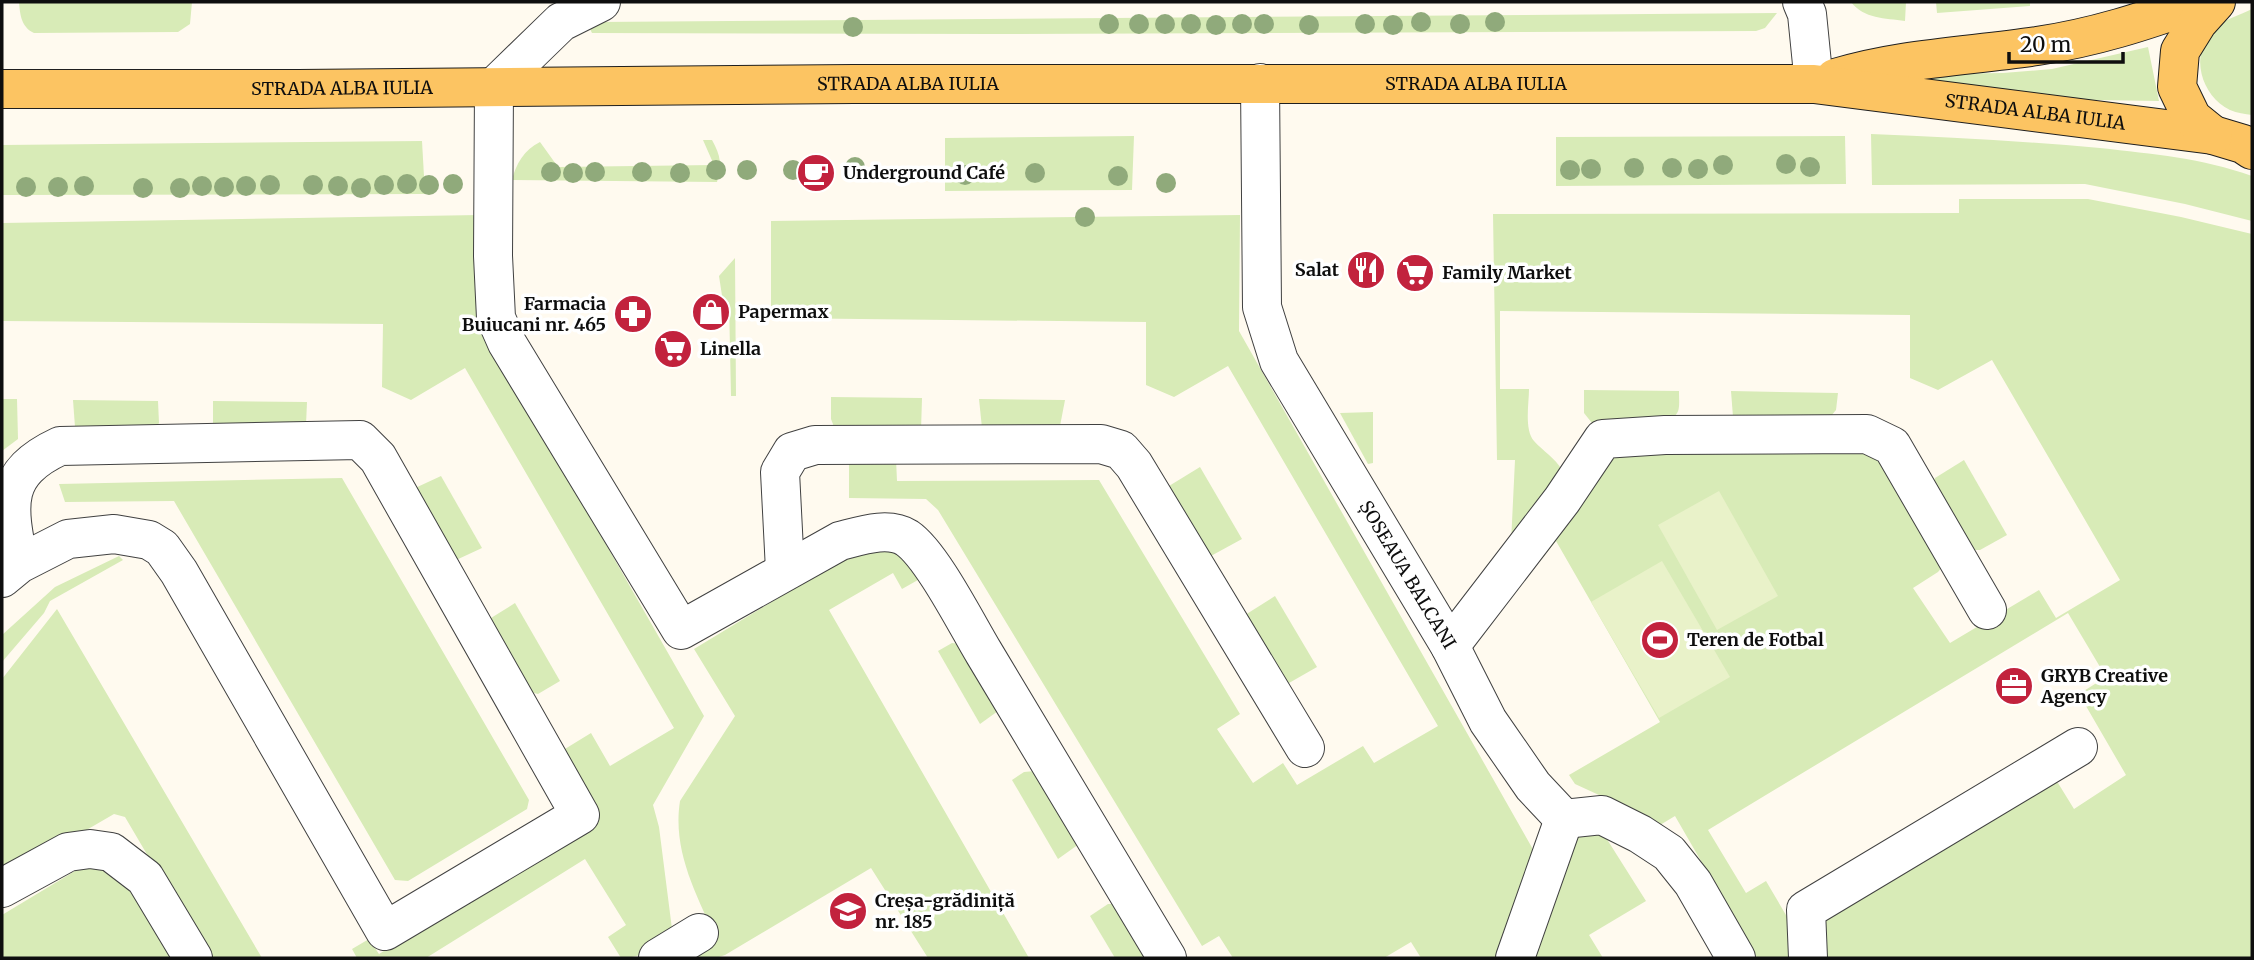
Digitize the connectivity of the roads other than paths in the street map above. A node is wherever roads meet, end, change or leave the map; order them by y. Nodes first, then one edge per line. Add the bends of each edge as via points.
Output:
1 (601, 2) edge
2 (1802, 2) edge
3 (2198, 2) edge
4 (2216, 2) edge
5 (1260, 83) junction
6 (1814, 84) junction
7 (494, 87) junction
8 (2, 89) edge
9 (2240, 144) edge
10 (785, 570) junction
11 (10, 571) edge
12 (1987, 610) dead end
13 (1450, 646) junction
14 (2078, 747) dead end
15 (1305, 748) dead end
16 (1564, 819) junction
17 (2, 888) edge
18 (699, 933) dead end
19 (193, 958) edge
20 (658, 958) edge
21 (1167, 958) edge
22 (1515, 958) edge
23 (1735, 958) edge
24 (1808, 958) edge

1 - 7 lane via 561,22
2 - 6 lane
3 - 6 main road, STRADA ALBA IULIA via 2129,27 2040,46 1866,68
4 - 9 main road via 2180,51 2178,87 2192,118
5 - 6 main road, STRADA ALBA IULIA
5 - 7 main road, STRADA ALBA IULIA
5 - 13 lane, ȘOSEAUA BALCANI via 1262,307 1279,361
6 - 9 main road, STRADA ALBA IULIA
7 - 8 main road, STRADA ALBA IULIA
7 - 10 lane via 494,293 496,318 507,343 681,630
10 - 15 lane via 780,472 792,452 815,445 1101,444 1121,450
10 - 21 lane via 840,541 867,534 904,536 917,546
11 - 11 lane via 12,491 22,470 60,446 360,440 378,458 580,815 385,931 162,548 125,535 68,539
12 - 13 lane via 1892,446 1867,434 1603,439
13 - 16 lane, ȘOSEAUA BALCANI via 1488,721 1533,786
14 - 24 lane via 1806,910
16 - 22 lane
16 - 23 lane via 1602,815 1669,853 1693,883
17 - 19 lane via 68,852 111,852 145,878
18 - 20 lane

